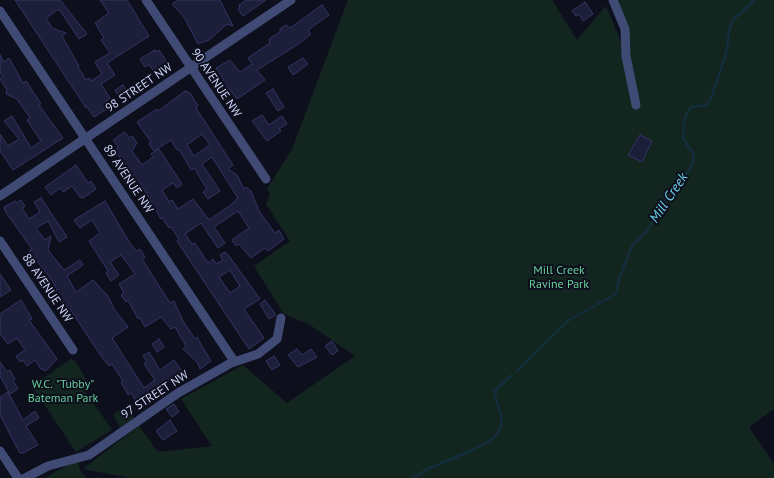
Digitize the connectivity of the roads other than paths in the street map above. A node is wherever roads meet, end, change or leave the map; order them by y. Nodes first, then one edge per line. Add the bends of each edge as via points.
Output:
1 (146, 0) edge
2 (291, 0) edge
3 (613, 0) edge
4 (0, 11) edge
5 (191, 68) junction
6 (636, 105) dead end
7 (86, 139) junction
8 (266, 179) dead end
9 (0, 196) edge
10 (0, 241) edge
11 (281, 318) dead end
12 (74, 350) dead end
13 (234, 361) junction
14 (0, 451) edge
15 (18, 478) edge
16 (25, 478) edge

1 - 5 street, 90 AVENUE NW
2 - 5 street, 98 STREET NW
3 - 6 street via 626,29 626,56
4 - 7 street, 89 AVENUE NW
5 - 7 street, 98 STREET NW
5 - 8 street, 90 AVENUE NW
7 - 9 street, 98 STREET NW
7 - 13 street, 89 AVENUE NW
10 - 12 street, 88 AVENUE NW
11 - 13 street, 97 STREET NW via 278,336 273,343 255,355
13 - 16 street, 97 STREET NW via 178,393 89,455 48,466
14 - 15 street

